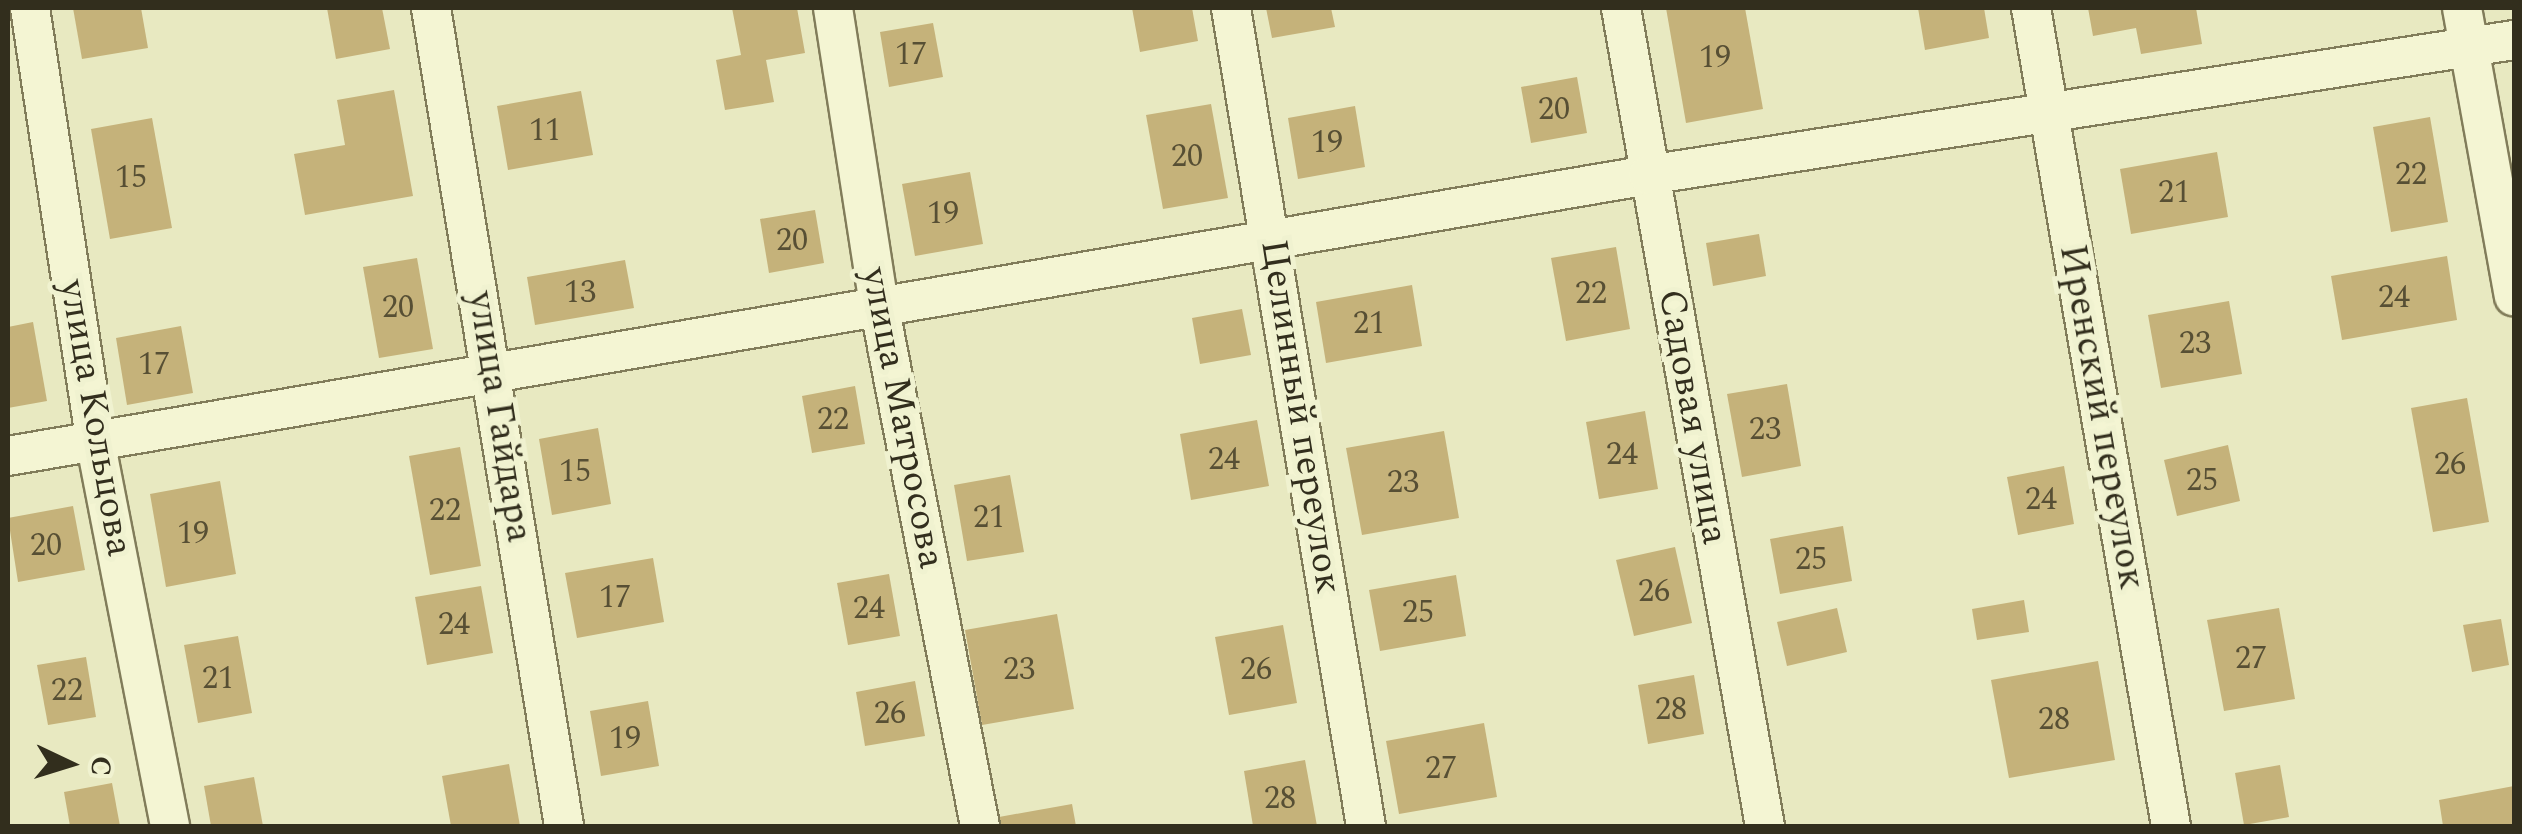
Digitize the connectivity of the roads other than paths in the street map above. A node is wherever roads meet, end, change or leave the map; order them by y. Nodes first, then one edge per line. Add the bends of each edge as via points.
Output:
1 (30, 8) edge
2 (431, 8) edge
3 (833, 8) edge
4 (1231, 8) edge
5 (1621, 8) edge
6 (2031, 8) edge
7 (2462, 8) edge
8 (2514, 40) edge
9 (2470, 49) junction
10 (2048, 110) junction
11 (1648, 175) junction
12 (1272, 239) junction
13 (2514, 296) edge
14 (880, 310) junction
15 (494, 377) junction
16 (95, 440) junction
17 (8, 456) edge
18 (170, 826) edge
19 (564, 826) edge
20 (980, 826) edge
21 (1366, 826) edge
22 (1766, 826) edge
23 (2171, 826) edge

1 - 16 street, улица Кольцова
2 - 15 street, улица Гайдара
3 - 14 street, улица Матросова
4 - 12 street, Целинный переулок
5 - 11 street, Садовая улица
6 - 10 street, Иренский переулок
7 - 9 street
8 - 9 street
9 - 10 street
9 - 13 street
10 - 11 street
10 - 23 street, Иренский переулок
11 - 12 street
11 - 22 street, Садовая улица
12 - 14 street
12 - 21 street, Целинный переулок
14 - 15 street
14 - 20 street, улица Матросова
15 - 16 street
15 - 19 street, улица Гайдара
16 - 17 street
16 - 18 street, улица Кольцова

